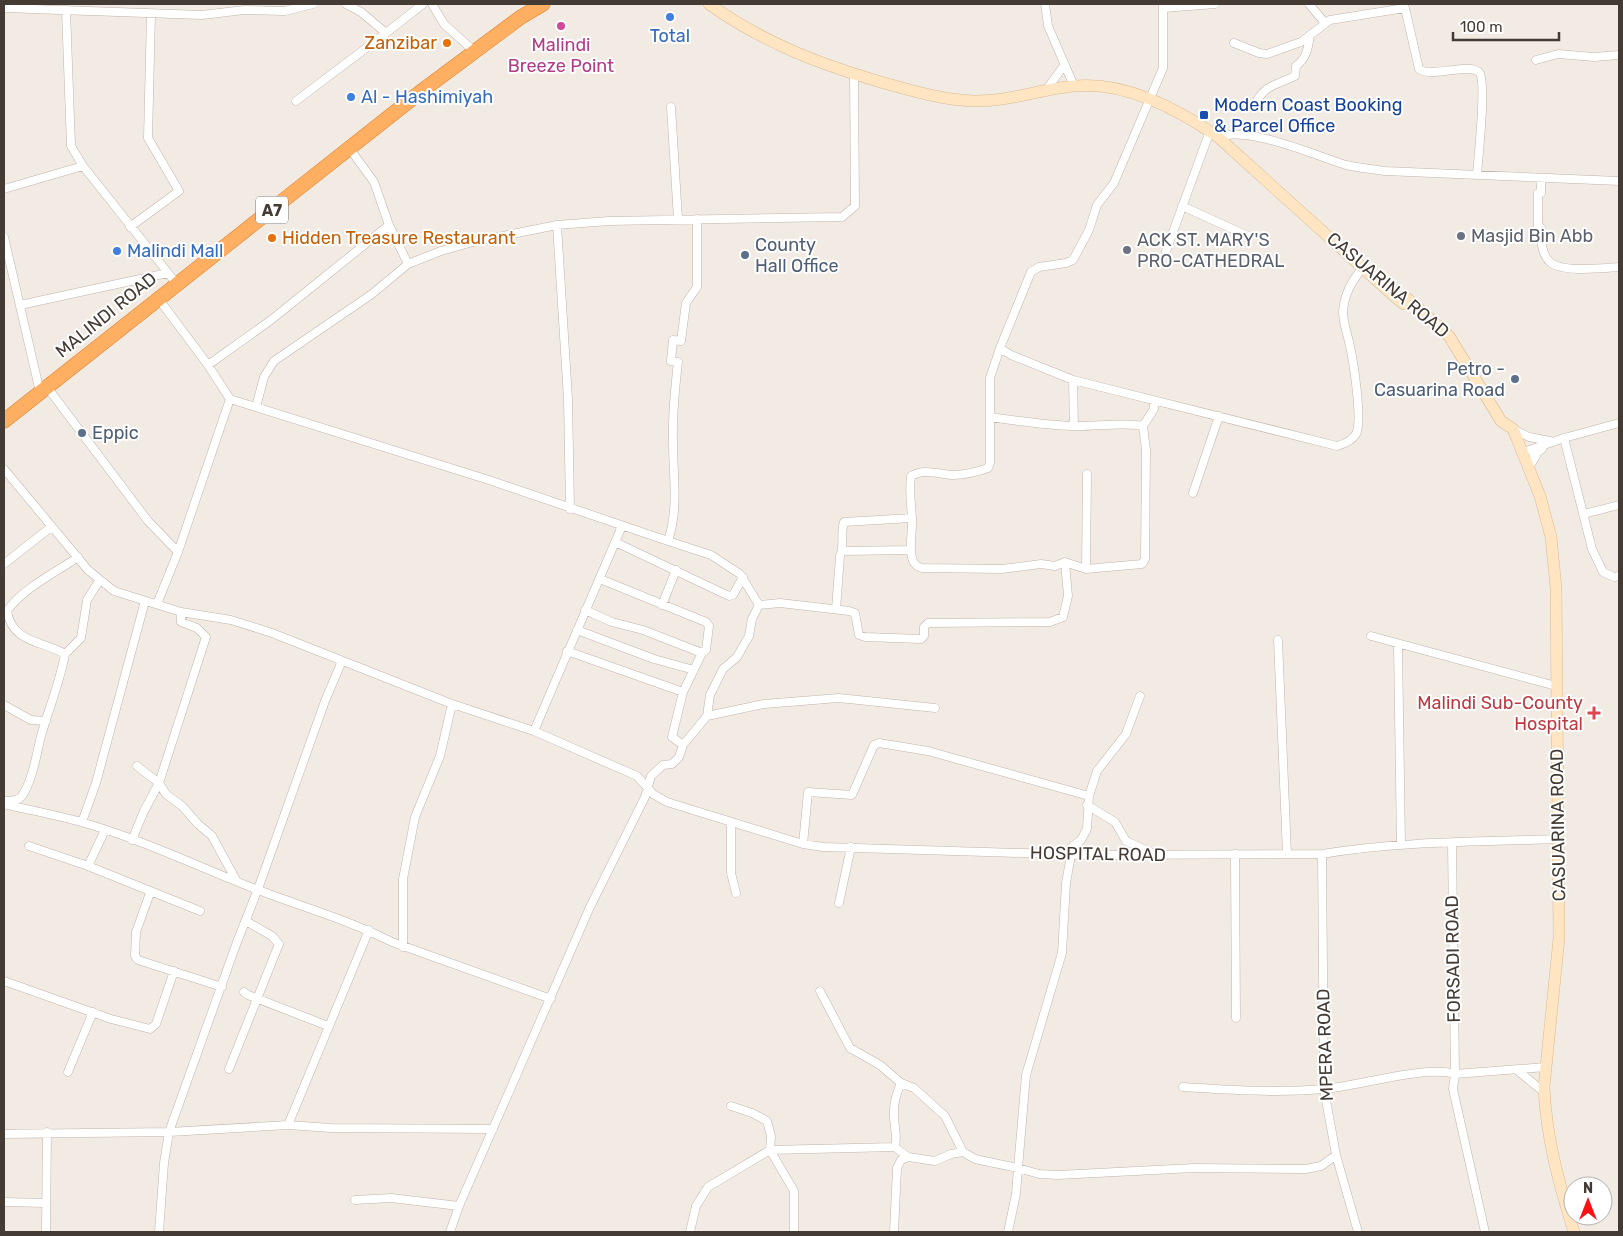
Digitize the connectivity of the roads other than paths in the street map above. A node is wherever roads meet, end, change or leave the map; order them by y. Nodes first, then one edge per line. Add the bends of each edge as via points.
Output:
1 (313, 4) edge
2 (346, 4) edge
3 (357, 4) edge
4 (423, 4) edge
5 (432, 4) edge
6 (543, 4) edge
7 (709, 4) edge
8 (1045, 4) edge
9 (1215, 4) edge
10 (1309, 4) edge
11 (1163, 6) edge
12 (77, 7) edge
13 (4, 8) edge
14 (225, 8) edge
15 (66, 10) junction
16 (361, 12) junction
17 (151, 14) junction
18 (1325, 24) junction
19 (386, 33) junction
20 (1310, 35) junction
21 (1234, 43) dead end
22 (474, 51) junction
23 (1619, 55) edge
24 (1536, 60) dead end
25 (1064, 67) junction
26 (854, 74) junction
27 (1086, 85) junction
28 (1070, 87) junction
29 (1046, 91) junction
30 (1150, 100) junction
31 (296, 101) dead end
32 (1256, 102) dead end
33 (671, 107) dead end
34 (1214, 134) junction
35 (350, 149) junction
36 (82, 166) junction
37 (1477, 175) junction
38 (1541, 179) junction
39 (1619, 181) edge
40 (4, 189) edge
41 (1182, 206) junction
42 (678, 219) junction
43 (697, 219) junction
44 (389, 225) junction
45 (557, 225) junction
46 (130, 227) junction
47 (1248, 236) dead end
48 (4, 237) edge
49 (1166, 251) dead end
50 (408, 264) junction
51 (1363, 267) junction
52 (1619, 267) edge
53 (172, 278) junction
54 (158, 298) junction
55 (20, 305) junction
56 (1000, 348) junction
57 (208, 365) junction
58 (1073, 380) junction
59 (44, 390) junction
60 (230, 398) junction
61 (1154, 400) junction
62 (256, 407) junction
63 (1219, 416) junction
64 (990, 417) junction
65 (4, 420) edge
66 (1619, 423) edge
67 (1074, 426) junction
68 (1143, 426) junction
69 (1513, 429) junction
70 (1556, 440) junction
71 (1522, 447) junction
72 (1529, 467) junction
73 (4, 469) edge
74 (1087, 474) dead end
75 (1193, 493) dead end
76 (1619, 505) edge
77 (570, 509) junction
78 (1584, 514) junction
79 (912, 518) junction
80 (622, 526) junction
81 (51, 527) junction
82 (668, 541) junction
83 (615, 542) junction
84 (911, 550) junction
85 (842, 551) junction
86 (178, 552) junction
87 (78, 557) junction
88 (1066, 562) junction
89 (4, 564) edge
90 (1086, 569) junction
91 (676, 570) junction
92 (1619, 576) edge
93 (743, 577) junction
94 (600, 579) junction
95 (99, 581) junction
96 (145, 601) junction
97 (157, 604) junction
98 (662, 605) junction
99 (759, 605) junction
100 (836, 609) junction
101 (585, 610) junction
102 (181, 612) junction
103 (577, 630) junction
104 (1371, 636) dead end
105 (1278, 640) dead end
106 (1398, 645) junction
107 (568, 651) junction
108 (702, 653) junction
109 (64, 654) junction
110 (342, 661) junction
111 (694, 670) junction
112 (1556, 686) junction
113 (683, 692) junction
114 (1140, 696) dead end
115 (452, 704) junction
116 (4, 705) edge
117 (935, 708) dead end
118 (707, 716) junction
119 (46, 721) junction
120 (534, 731) junction
121 (683, 745) junction
122 (138, 766) dead end
123 (159, 784) junction
124 (649, 789) junction
125 (1089, 796) junction
126 (4, 803) edge
127 (1087, 805) junction
128 (82, 822) junction
129 (731, 823) junction
130 (105, 830) junction
131 (1558, 839) junction
132 (132, 840) junction
133 (803, 844) junction
134 (1452, 844) junction
135 (1401, 845) junction
136 (29, 846) dead end
137 (850, 847) junction
138 (1060, 854) junction
139 (1234, 854) junction
140 (1287, 854) junction
141 (1322, 854) junction
142 (1071, 855) junction
143 (1154, 855) junction
144 (88, 866) junction
145 (236, 880) junction
146 (258, 889) junction
147 (150, 893) junction
148 (736, 893) dead end
149 (840, 903) dead end
150 (200, 911) dead end
151 (246, 921) junction
152 (369, 930) junction
153 (403, 946) junction
154 (174, 971) junction
155 (4, 981) edge
156 (222, 987) junction
157 (820, 991) dead end
158 (244, 992) dead end
159 (257, 998) junction
160 (551, 999) junction
161 (93, 1012) junction
162 (1236, 1018) dead end
163 (328, 1026) junction
164 (1546, 1067) junction
165 (229, 1069) dead end
166 (1517, 1070) junction
167 (68, 1072) dead end
168 (1456, 1074) junction
169 (901, 1083) junction
170 (1183, 1087) dead end
171 (1324, 1089) junction
172 (1545, 1093) junction
173 (731, 1106) dead end
174 (288, 1125) junction
175 (493, 1128) junction
176 (47, 1132) junction
177 (170, 1132) junction
178 (4, 1134) edge
179 (895, 1147) junction
180 (770, 1150) junction
181 (964, 1152) junction
182 (1336, 1155) junction
183 (908, 1156) junction
184 (1018, 1168) junction
185 (355, 1200) dead end
186 (4, 1202) edge
187 (46, 1203) junction
188 (459, 1206) junction
189 (46, 1232) edge
190 (159, 1232) edge
191 (450, 1232) edge
192 (690, 1232) edge
193 (794, 1232) edge
194 (894, 1232) edge
195 (1008, 1232) edge
196 (1358, 1232) edge
197 (1485, 1232) edge
198 (1574, 1232) edge

1 - 14 street via 285,11
2 - 16 street
3 - 16 street
4 - 19 street
5 - 22 street via 444,24
6 - 22 highway, MALINDI ROAD / A7
7 - 26 street, CASUARINA ROAD via 795,54
8 - 25 street via 1048,26
9 - 11 street
10 - 18 street
11 - 30 street via 1164,68
12 - 15 street
12 - 17 street
13 - 15 street
14 - 17 street via 202,15
15 - 36 street via 69,132
16 - 19 street
17 - 46 street via 148,138 180,190
18 - 20 street
18 - 37 street via 1330,20 1406,8 1419,69 1428,72 1466,69 1480,73 1482,107
19 - 31 street
20 - 21 street via 1301,42 1267,54 1259,54
20 - 32 street via 1308,52 1296,66 1295,76 1271,85
22 - 35 highway, MALINDI ROAD / A7
23 - 24 street via 1558,54
25 - 27 street
25 - 28 street
25 - 29 street
26 - 29 street, CASUARINA ROAD via 946,99 998,100
26 - 43 street via 855,206 852,211 842,216
27 - 28 street, CASUARINA ROAD
27 - 30 street, CASUARINA ROAD
28 - 29 street, CASUARINA ROAD
30 - 34 street, CASUARINA ROAD via 1188,116
30 - 56 street via 1114,183 1097,205 1089,230 1073,260 1034,269 1018,299
33 - 42 street
34 - 37 street via 1266,139 1349,165 1376,170
34 - 41 street
34 - 51 street, CASUARINA ROAD
35 - 44 street via 374,182
35 - 53 highway, MALINDI ROAD / A7
36 - 40 street
36 - 46 street
37 - 38 street
38 - 39 street
38 - 52 street via 1538,228 1541,228 1544,252 1549,262 1561,268
41 - 47 street
41 - 49 street
42 - 43 street
42 - 45 street
43 - 82 street via 697,287 686,303 680,341 673,340 671,361 678,362 672,441 676,499
44 - 50 street
44 - 57 street via 271,320
45 - 50 street via 473,242
45 - 77 street via 568,390
46 - 53 street
48 - 55 street
50 - 62 street via 372,294 274,361 264,378
51 - 63 street via 1347,291 1343,313 1356,378 1358,424 1352,439 1330,446
51 - 69 street, CASUARINA ROAD via 1404,304 1408,300 1449,336 1501,421
53 - 54 highway, MALINDI ROAD / A7
53 - 55 street
54 - 57 street
54 - 59 highway, MALINDI ROAD / A7
55 - 59 street
56 - 58 street
56 - 64 street via 991,374
57 - 60 street
58 - 61 street
58 - 67 street
59 - 65 highway, MALINDI ROAD / A7
59 - 86 street via 148,521
60 - 62 street
60 - 86 street
61 - 63 street
61 - 68 street via 1154,409
62 - 77 street via 489,480
63 - 75 street
64 - 67 street
64 - 79 street via 988,468 953,475 928,472 911,476 909,502
66 - 70 street
67 - 68 street
68 - 90 street via 1146,465 1144,561 1138,565
69 - 70 street via 1529,437
69 - 71 street, CASUARINA ROAD
70 - 71 street
70 - 72 street via 1537,451
70 - 78 street
71 - 72 street, CASUARINA ROAD
72 - 112 street, CASUARINA ROAD via 1546,516 1553,559 1557,616
73 - 81 street, HOSPITAL ROAD
74 - 90 street
76 - 78 street
77 - 80 street
78 - 92 street via 1592,549 1603,572
79 - 84 street
79 - 85 street via 844,522 840,532
80 - 82 street
80 - 83 street
81 - 87 street, HOSPITAL ROAD
81 - 89 street
82 - 93 street via 711,555
83 - 91 street
83 - 94 street
84 - 85 street
84 - 88 street via 915,564 922,568 1002,569 1041,564 1055,566
85 - 100 street
86 - 97 street
87 - 95 street, HOSPITAL ROAD
87 - 109 street via 26,593 7,611 8,620 23,637
88 - 90 street
88 - 100 street via 1068,596 1063,617 1050,622 928,623 922,638 865,637 859,635 855,613
91 - 93 street via 730,596 734,595
91 - 98 street
93 - 99 street
94 - 98 street
94 - 101 street
95 - 96 street, HOSPITAL ROAD via 114,591
95 - 109 street via 87,600 82,638
96 - 97 street, HOSPITAL ROAD
96 - 128 street via 96,783
97 - 102 street, HOSPITAL ROAD
98 - 108 street via 706,622 709,626 706,650
99 - 100 street via 780,603
99 - 118 street via 749,636 737,657 723,669 710,695
101 - 103 street
101 - 108 street
102 - 110 street, HOSPITAL ROAD via 231,620
102 - 123 street via 181,622 197,628 206,637
103 - 107 street
103 - 111 street via 654,659
104 - 106 street
105 - 140 street
106 - 112 street
106 - 135 street
107 - 113 street
107 - 120 street
108 - 111 street
109 - 119 street via 59,683
110 - 115 street, HOSPITAL ROAD
110 - 146 street
111 - 113 street
112 - 131 street, CASUARINA ROAD
113 - 121 street via 671,734
114 - 125 street via 1126,734 1097,771
115 - 120 street, HOSPITAL ROAD
115 - 153 street via 440,756 415,817 403,879
116 - 119 street via 31,720
117 - 118 street via 839,698 764,704
118 - 121 street
119 - 126 street via 33,770 22,795
120 - 124 street, HOSPITAL ROAD via 637,776
121 - 124 street via 672,764 663,765 651,776
122 - 123 street
123 - 132 street
123 - 145 street via 212,836
124 - 129 street, HOSPITAL ROAD via 667,802
124 - 160 street via 590,907
125 - 127 street
125 - 133 street via 928,751 879,743 874,745 852,795 808,792
126 - 128 street
127 - 138 street via 1089,820 1081,840
127 - 143 street via 1115,822 1126,841
128 - 130 street
129 - 133 street, HOSPITAL ROAD
129 - 148 street via 731,873
130 - 132 street
130 - 144 street
131 - 134 street, HOSPITAL ROAD
131 - 164 street, CASUARINA ROAD via 1559,938
132 - 145 street
133 - 137 street, HOSPITAL ROAD
134 - 135 street, HOSPITAL ROAD
134 - 168 street, FORSADI ROAD
135 - 141 street, HOSPITAL ROAD
136 - 144 street
137 - 138 street, HOSPITAL ROAD
137 - 149 street
138 - 142 street, HOSPITAL ROAD
139 - 140 street, HOSPITAL ROAD
139 - 143 street, HOSPITAL ROAD
139 - 162 street
140 - 141 street, HOSPITAL ROAD
141 - 171 street, MPERA ROAD
142 - 143 street, HOSPITAL ROAD
142 - 184 street via 1062,953 1026,1075
144 - 147 street
145 - 146 street
146 - 151 street
146 - 152 street
147 - 150 street
147 - 154 street via 136,932 135,956 138,960
151 - 156 street
151 - 159 street via 272,936 278,944
152 - 153 street
152 - 163 street
153 - 160 street
154 - 156 street
154 - 161 street via 156,1024 150,1029
155 - 161 street
156 - 177 street
157 - 169 street via 850,1048
158 - 159 street
159 - 163 street
159 - 165 street
160 - 175 street
161 - 167 street
163 - 174 street
164 - 166 street
164 - 172 street, CASUARINA ROAD
166 - 168 street
166 - 172 street
168 - 171 street via 1423,1073
168 - 197 street, FORSADI ROAD via 1453,1089
169 - 179 street via 895,1097
169 - 181 street via 914,1088 945,1116
170 - 171 street
171 - 182 street, MPERA ROAD
172 - 198 street, CASUARINA ROAD via 1549,1138
173 - 180 street via 767,1121
174 - 175 street
174 - 177 street
175 - 188 street
176 - 177 street
176 - 178 street
176 - 187 street
177 - 190 street via 164,1163
179 - 180 street
179 - 183 street
180 - 192 street via 708,1187 696,1206
180 - 193 street via 794,1191
181 - 183 street via 935,1161
181 - 184 street via 975,1159
182 - 184 street via 1321,1166 1306,1169 1194,1168 1058,1175
182 - 196 street, MPERA ROAD
183 - 194 street via 896,1168
184 - 195 street
185 - 188 street via 391,1198
186 - 187 street
187 - 189 street
188 - 191 street

